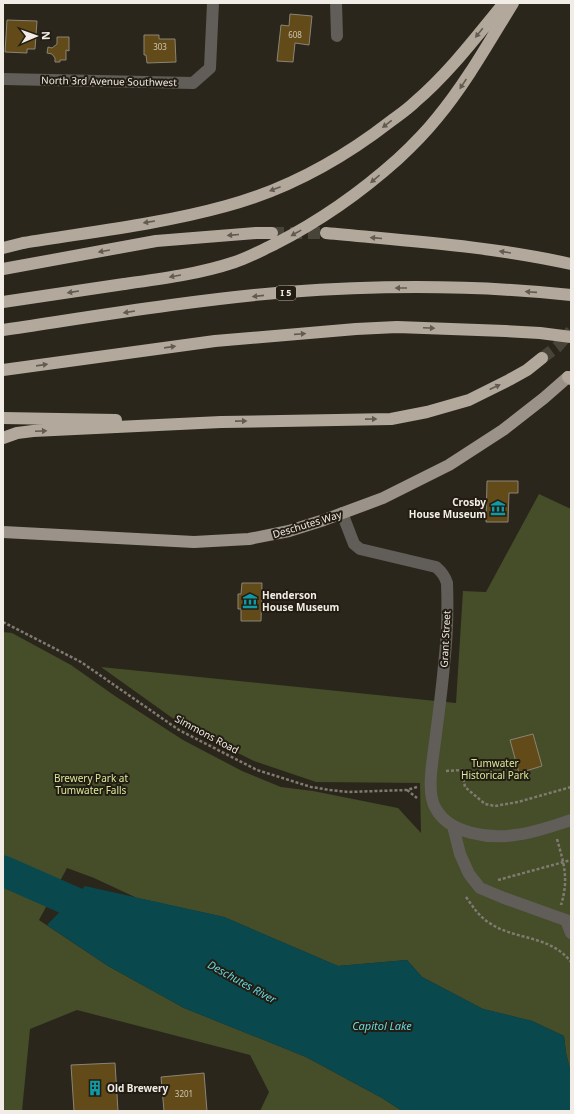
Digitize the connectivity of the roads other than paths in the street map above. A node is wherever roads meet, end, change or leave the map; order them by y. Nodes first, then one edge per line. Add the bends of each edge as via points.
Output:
1 (212, 3) edge
2 (336, 3) edge
3 (504, 3) edge
4 (513, 3) edge
5 (338, 36) dead end
6 (3, 79) edge
7 (272, 233) tunnel mouth
8 (326, 233) tunnel mouth
9 (3, 248) edge
10 (571, 264) edge
11 (3, 269) edge
12 (571, 295) edge
13 (3, 302) edge
14 (3, 330) edge
15 (571, 337) edge
16 (542, 358) tunnel mouth
17 (3, 370) edge
18 (570, 376) edge
19 (3, 418) edge
20 (221, 422) junction
21 (3, 438) edge
22 (342, 513) junction
23 (3, 532) edge
24 (571, 820) edge
25 (453, 826) junction
26 (565, 918) edge
27 (571, 933) edge

1 - 6 street, North 3rd Avenue Southwest via 210,68 193,83
2 - 5 street
3 -> 9 highway via 454,64 415,103 372,136 333,161 277,189 226,206 182,216
4 -> 13 highway via 462,85 437,119 380,175 330,213 285,239 235,262 188,274
7 -> 11 highway via 156,241
10 -> 8 highway via 477,247
12 -> 14 highway, I 5 via 477,288 286,292 163,306
17 -> 15 highway via 215,341 356,329 397,327 540,333
20 -> 16 highway via 391,419 414,415 468,400 515,377
18 - 22 main road, Deschutes Way via 503,430 449,466 383,498
19 - 20 highway
21 -> 20 highway via 33,431
22 - 23 main road, Deschutes Way via 289,531 249,539 194,542
22 - 25 street, Grant Street via 354,544 360,549 436,567 445,576 448,591 445,663 431,794 435,808
24 - 25 street via 527,833 503,836 469,832
25 - 26 street via 460,854 469,874 480,888
26 - 27 street

